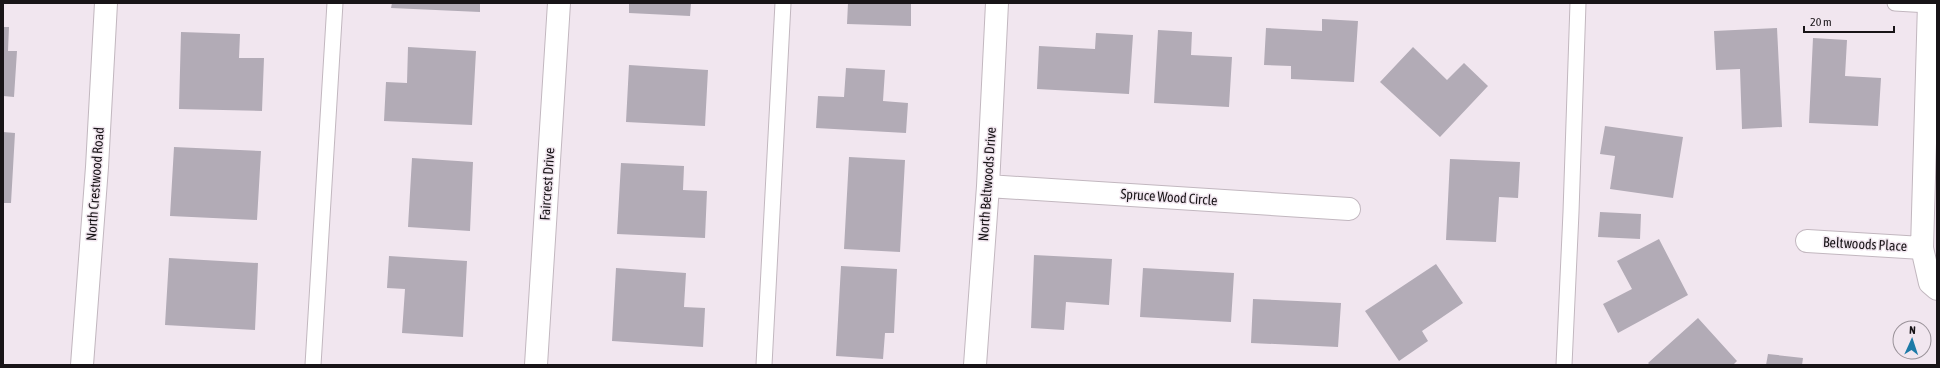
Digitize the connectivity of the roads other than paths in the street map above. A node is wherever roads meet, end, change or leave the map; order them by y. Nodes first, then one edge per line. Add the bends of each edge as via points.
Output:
1 (106, 3) edge
2 (335, 3) edge
3 (559, 3) edge
4 (784, 3) edge
5 (997, 3) edge
6 (1578, 3) edge
7 (1895, 3) edge
8 (1929, 4) edge
9 (988, 186) junction
10 (1349, 208) dead end
11 (1808, 241) dead end
12 (1922, 248) junction
13 (1937, 288) edge
14 (82, 365) edge
15 (313, 365) edge
16 (536, 365) edge
17 (764, 365) edge
18 (975, 365) edge
19 (1564, 365) edge

1 - 14 street, North Crestwood Road
2 - 15 lane
3 - 16 street, Faircrest Drive
4 - 17 lane
5 - 9 street, North Beltwoods Drive
6 - 19 lane
7 - 8 lane
8 - 12 street
9 - 10 street, Spruce Wood Circle
9 - 18 street, North Beltwoods Drive
11 - 12 street, Beltwoods Place
12 - 13 street via 1930,283

